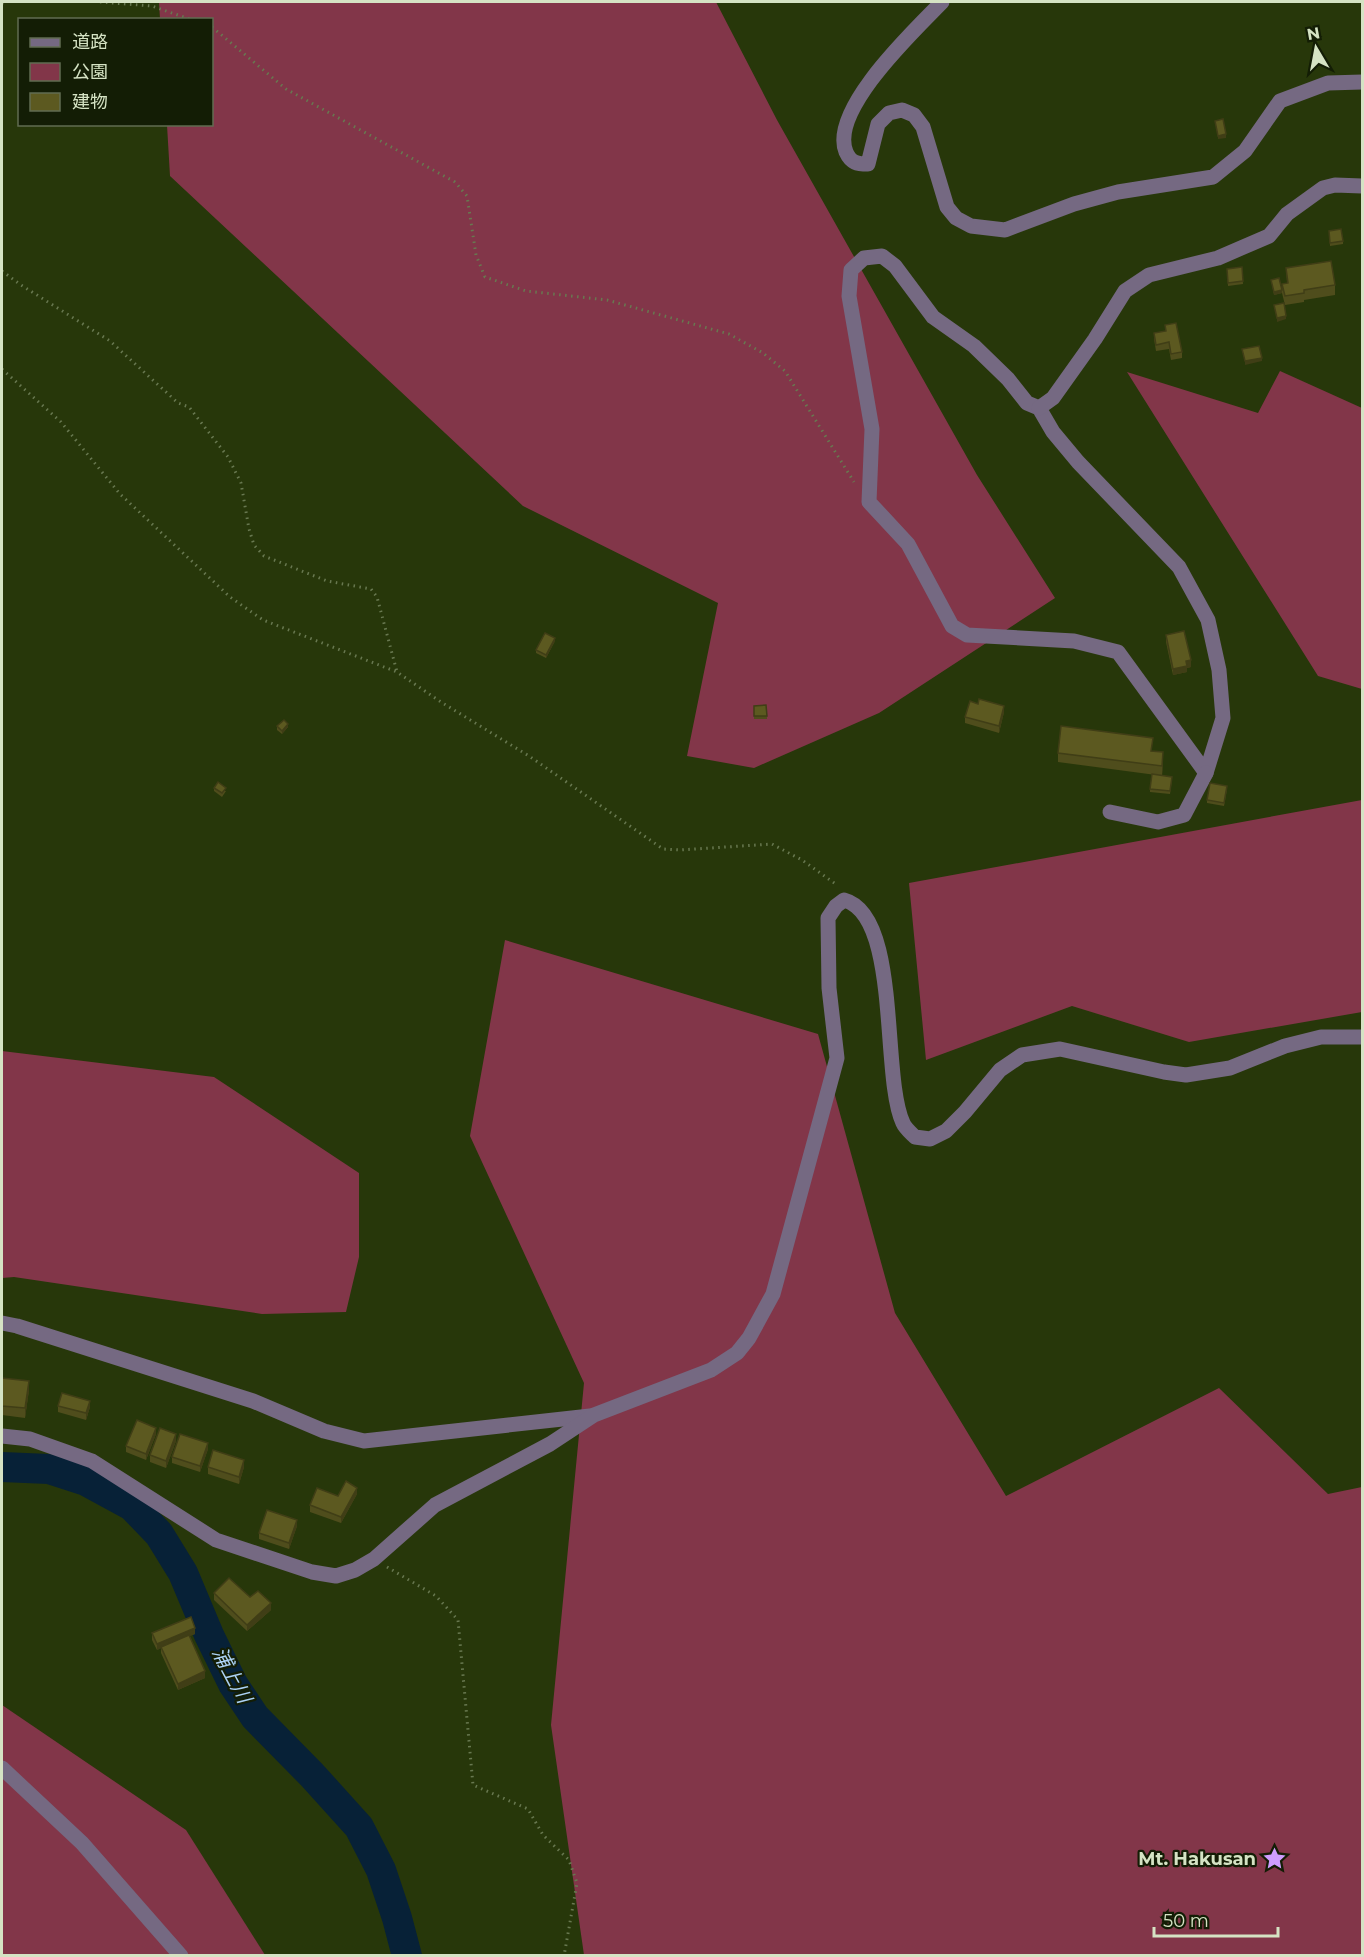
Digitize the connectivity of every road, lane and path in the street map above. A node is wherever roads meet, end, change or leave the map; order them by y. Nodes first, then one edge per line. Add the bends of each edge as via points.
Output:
1 (7, 2) edge
2 (100, 2) edge
3 (942, 2) edge
4 (2, 3) edge
5 (186, 18) edge
6 (213, 28) edge
7 (1362, 82) edge
8 (1362, 186) edge
9 (2, 271) edge
10 (2, 369) edge
11 (1039, 408) junction
12 (869, 502) junction
13 (397, 672) junction
14 (1206, 772) junction
15 (1110, 812) dead end
16 (844, 900) junction
17 (1362, 1037) edge
18 (2, 1323) edge
19 (594, 1415) junction
20 (2, 1436) edge
21 (374, 1559) junction
22 (2, 1768) edge
23 (181, 1956) edge
24 (564, 1956) edge

1 - 4 path
2 - 5 path via 152,6
3 - 7 street via 884,64 856,101 845,130 844,147 849,159 868,164 878,124 890,113 902,110 914,115 923,127 947,207 956,218 971,226 1005,230 1118,192 1213,177 1245,151 1280,101 1328,83
6 - 12 path via 286,89 455,182 467,196 476,255 485,277 526,291 608,300 729,334 763,352 785,371
8 - 11 street via 1335,184 1323,188 1287,214 1269,236 1218,258 1149,274 1125,291 1053,398
9 - 13 path via 110,341 178,403 189,407 228,457 241,483 254,545 264,556 327,581 370,590 377,597
10 - 13 path via 61,422 120,494 230,597 263,620
11 - 12 street via 1027,403 974,346 933,317 895,266 882,256 864,258 851,270 849,296 872,429
11 - 14 street via 1078,462 1179,567 1208,620 1219,670 1223,718
12 - 14 street via 908,544 952,626 967,635 1074,641 1118,651
13 - 16 path via 663,849 772,844 839,886
14 - 15 street via 1184,814 1158,822
16 - 17 street via 854,903 867,918 876,944 886,985 892,1083 903,1124 915,1137 930,1139 946,1131 1000,1070 1023,1055 1060,1049 1186,1075 1230,1068 1321,1036
16 - 19 street via 828,918 829,987 837,1058 772,1294 737,1353 711,1370
18 - 19 street via 253,1401 324,1431 364,1441
19 - 21 street via 550,1444 435,1505
20 - 21 street via 30,1439 92,1461 216,1540 312,1572 336,1576
21 - 24 path via 436,1596 458,1620 473,1785 528,1809 543,1835 570,1860 577,1883
22 - 23 street via 82,1843

